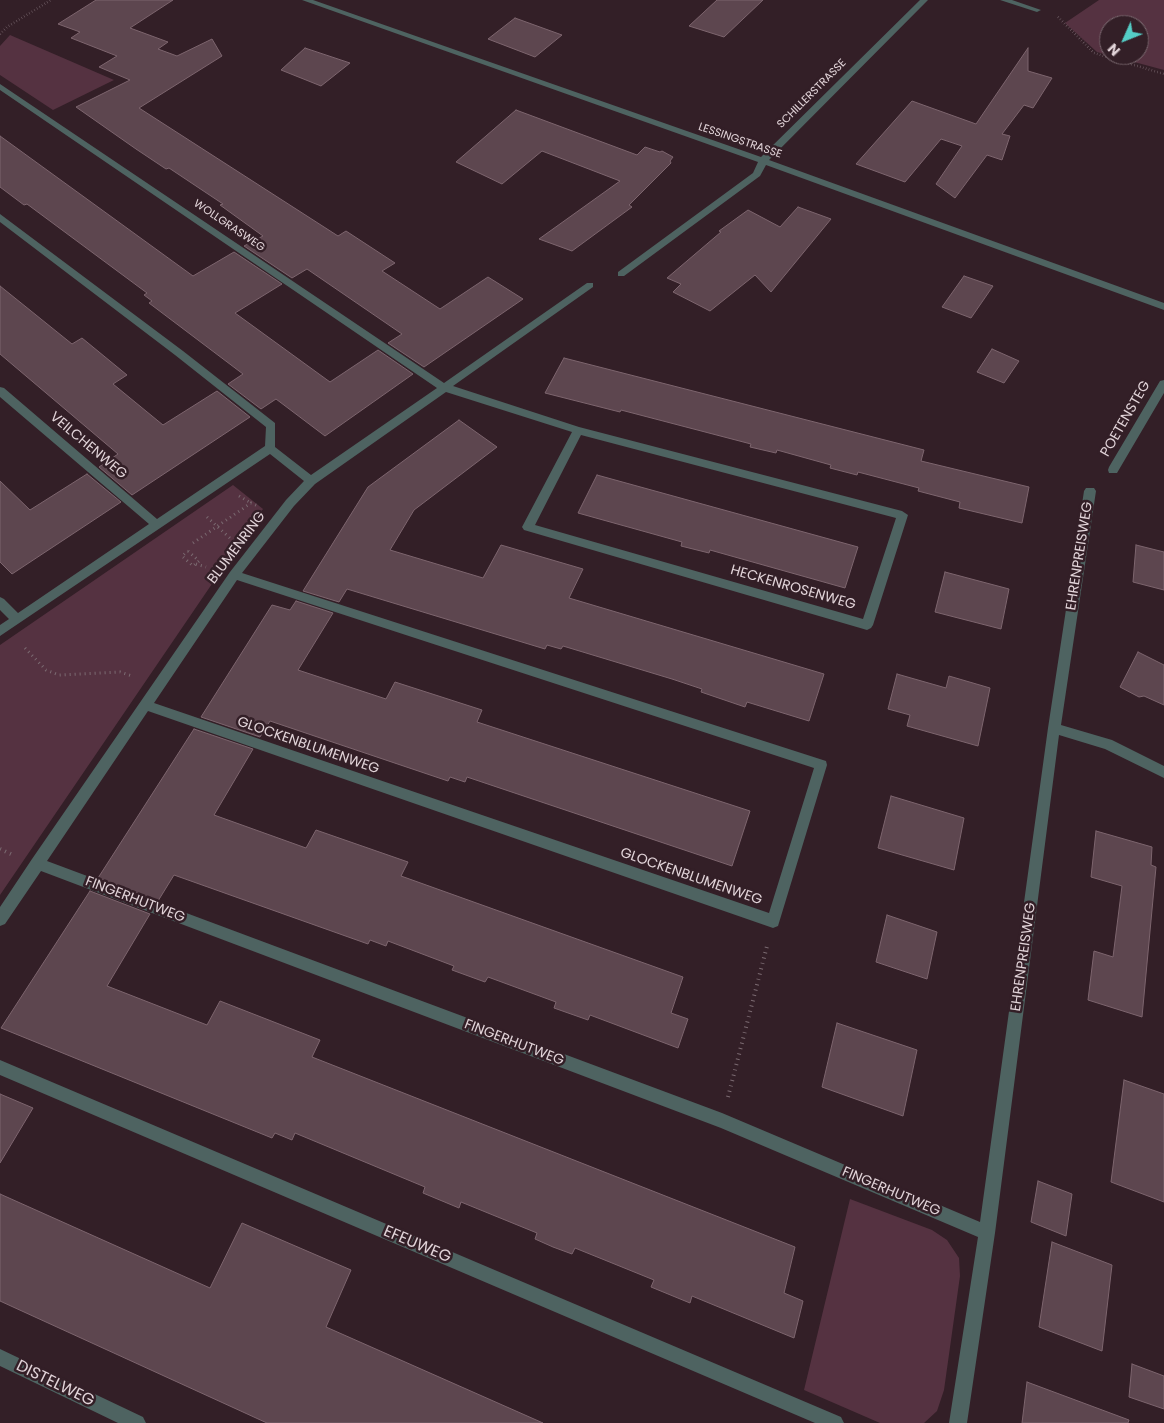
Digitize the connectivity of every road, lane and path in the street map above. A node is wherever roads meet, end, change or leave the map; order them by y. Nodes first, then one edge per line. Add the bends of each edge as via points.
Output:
1 (51, 0) edge
2 (306, 0) edge
3 (924, 0) edge
4 (1004, 0) edge
5 (1037, 10) joint
6 (0, 34) edge
7 (1164, 74) edge
8 (0, 86) edge
9 (763, 161) junction
10 (0, 217) edge
11 (620, 274) dead end
12 (590, 285) dead end
13 (1164, 307) edge
14 (1164, 384) edge
15 (443, 387) junction
16 (0, 391) edge
17 (578, 430) junction
18 (270, 448) junction
19 (1114, 470) dead end
20 (311, 481) junction
21 (1090, 491) dead end
22 (266, 509) dead end
23 (203, 514) dead end
24 (157, 525) junction
25 (217, 526) junction
26 (193, 543) dead end
27 (238, 546) dead end
28 (196, 564) junction
29 (206, 567) dead end
30 (234, 575) junction
31 (0, 602) edge
32 (17, 619) junction
33 (0, 631) edge
34 (25, 648) dead end
35 (132, 676) dead end
36 (145, 706) junction
37 (1054, 728) junction
38 (1164, 772) edge
39 (37, 863) junction
40 (0, 919) edge
41 (773, 921) junction
42 (0, 1068) edge
43 (722, 1121) junction
44 (987, 1232) junction
45 (0, 1357) edge
46 (137, 1423) edge
47 (835, 1423) edge
48 (958, 1423) edge

1 - 6 path
2 - 9 street, LESSINGSTRASSE
3 - 9 street, SCHILLERSTRASSE
4 - 5 street
5 - 7 path via 1060,18 1094,53
8 - 15 street, WOLLGRASWEG
9 - 11 street, SCHILLERSTRASSE via 757,174
9 - 13 street, LESSINGSTRASSE
10 - 18 street via 271,426
12 - 15 street, BLUMENRING
14 - 19 street, POETENSTEG
15 - 17 street, HECKENROSENWEG
15 - 20 street, BLUMENRING
16 - 24 street, VEILCHENWEG
17 - 17 street, HECKENROSENWEG via 528,527 867,625 902,516
18 - 20 street
18 - 24 street
20 - 30 street, BLUMENRING
21 - 37 street, EHRENPREISWEG
22 - 25 path via 251,503
23 - 25 path
24 - 32 street
25 - 26 path
25 - 27 path
28 - 28 path via 199,561 188,551 182,556 193,566
28 - 29 path
30 - 36 street, BLUMENRING
30 - 41 street, GLOCKENBLUMENWEG via 821,765
31 - 32 street
32 - 33 street
34 - 35 path via 46,670 60,675 120,672
36 - 39 street, BLUMENRING
36 - 41 street, GLOCKENBLUMENWEG
37 - 38 street via 1108,744
37 - 44 street, EHRENPREISWEG
39 - 40 street, BLUMENRING
39 - 43 street, FINGERHUTWEG
41 - 43 path
42 - 47 street, EFEUWEG
43 - 44 street, FINGERHUTWEG
44 - 48 street, EHRENPREISWEG
45 - 46 street, DISTELWEG

